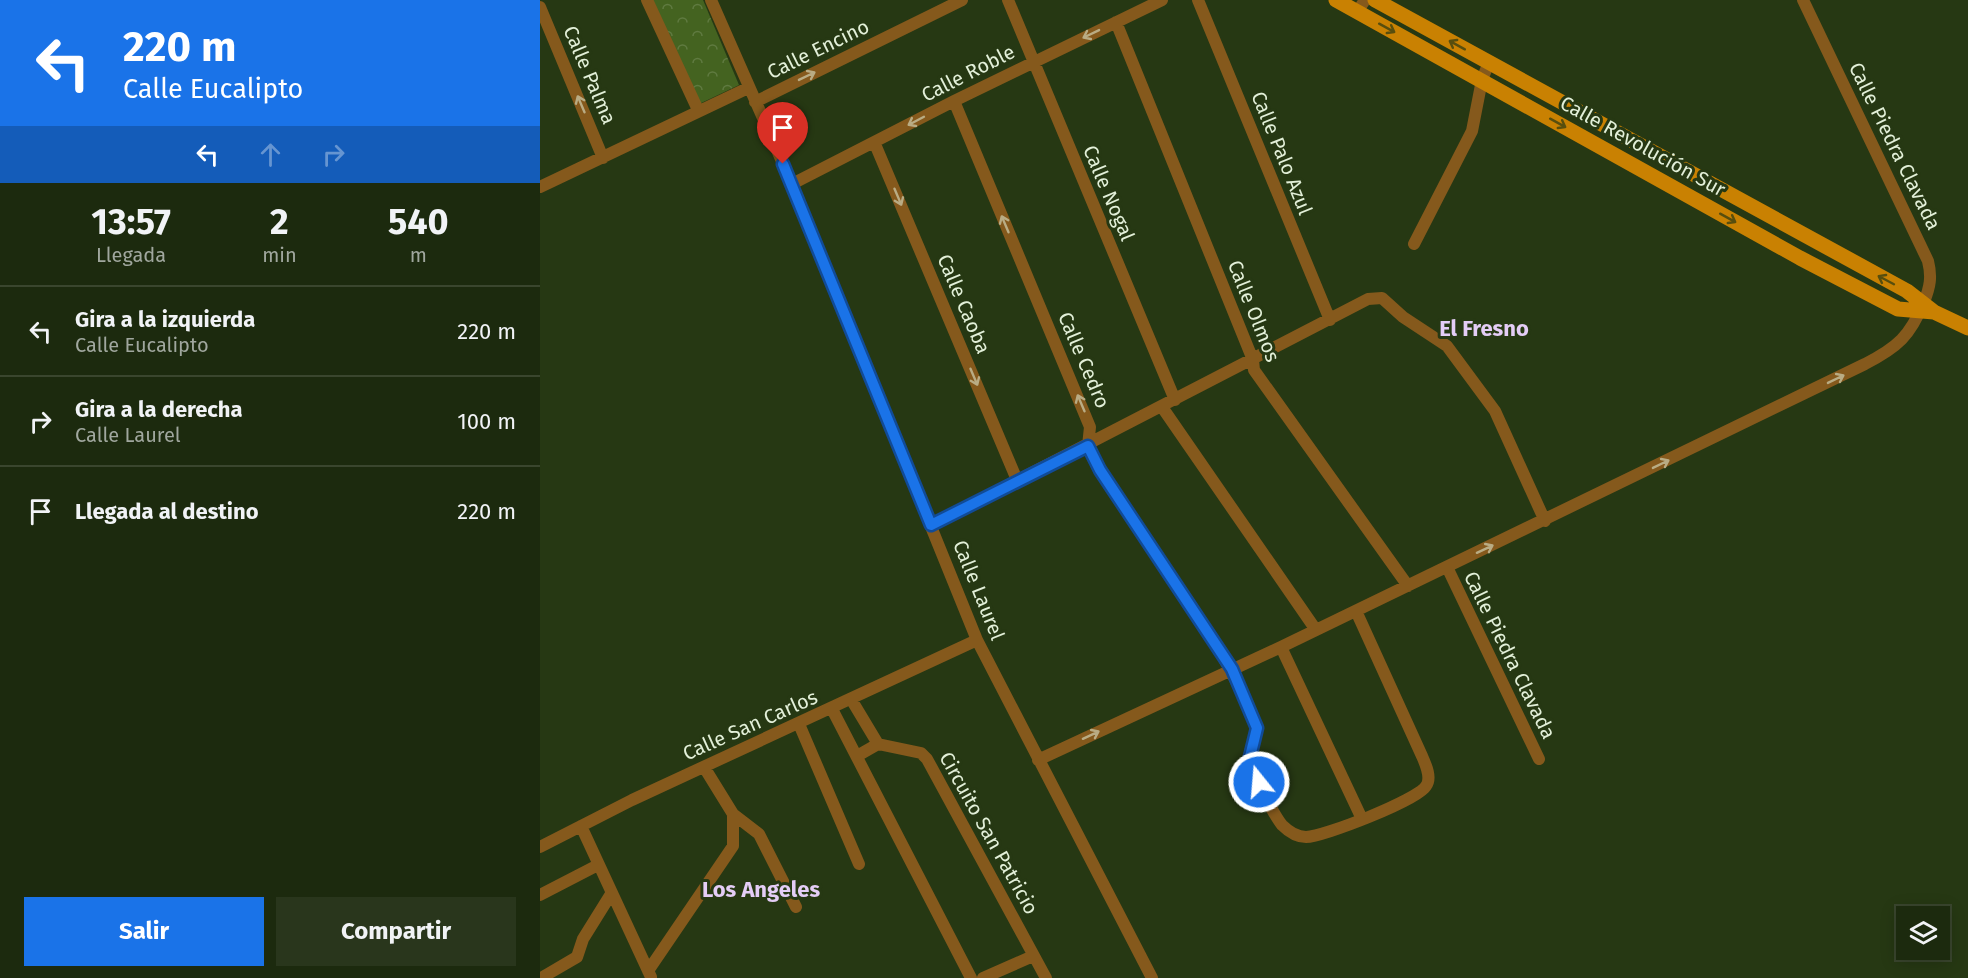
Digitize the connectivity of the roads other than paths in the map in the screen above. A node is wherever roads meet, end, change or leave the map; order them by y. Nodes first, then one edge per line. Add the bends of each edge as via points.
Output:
1 (647, 0) edge
2 (711, 0) edge
3 (962, 0) edge
4 (1008, 0) edge
5 (1162, 0) edge
6 (1198, 0) edge
7 (1336, 0) edge
8 (1375, 0) edge
9 (1803, 0) edge
10 (1361, 6) edge
11 (540, 7) edge
12 (1116, 22) junction
13 (1033, 62) junction
14 (1489, 62) junction
15 (1482, 80) junction
16 (748, 88) junction
17 (954, 101) junction
18 (755, 102) junction
19 (698, 110) junction
20 (875, 144) junction
21 (603, 158) junction
22 (1694, 177) junction
23 (792, 184) junction
24 (540, 187) edge
25 (1685, 194) junction
26 (1810, 240) junction
27 (1414, 244) dead end
28 (1800, 258) junction
29 (1931, 311) junction
30 (1330, 320) junction
31 (1968, 328) edge
32 (1253, 360) junction
33 (1175, 400) junction
34 (1162, 407) junction
35 (1088, 446) junction
36 (1017, 480) junction
37 (1545, 521) junction
38 (931, 525) junction
39 (1447, 567) junction
40 (1408, 585) junction
41 (1356, 611) junction
42 (1316, 630) junction
43 (977, 640) junction
44 (1281, 647) junction
45 (1232, 669) junction
46 (851, 699) junction
47 (832, 709) junction
48 (799, 724) junction
49 (878, 744) junction
50 (857, 756) junction
51 (1539, 759) dead end
52 (1038, 760) junction
53 (704, 767) junction
54 (733, 814) junction
55 (1362, 819) junction
56 (581, 826) junction
57 (540, 847) edge
58 (859, 864) dead end
59 (598, 865) junction
60 (611, 894) junction
61 (540, 895) edge
62 (796, 907) dead end
63 (1033, 956) junction
64 (650, 974) edge
65 (546, 977) edge
66 (971, 978) edge
67 (983, 978) edge
68 (1046, 978) edge
69 (1152, 978) edge

1 - 19 street
2 - 16 street, Calle Laurel
18 -> 3 street, Calle Encino
4 - 13 street, Calle Nogal
5 - 12 street, Calle Roble
6 - 30 street, Calle Palo Azul
7 - 10 main road, Calle Revolución Sur
14 -> 8 main road, Calle Revolución Sur
9 - 29 street, Calle Piedra Clavada via 1928,261
10 -> 15 main road, Calle Revolución Sur
21 -> 11 street, Calle Palma
12 -> 13 street, Calle Roble
12 - 32 street, Calle Olmos
13 - 17 street, Calle Roble
13 - 33 street, Calle Nogal
14 - 15 street
14 - 22 main road, Calle Revolución Sur
15 -> 25 main road, Calle Revolución Sur
15 - 27 street via 1472,131
16 - 18 street, Calle Laurel
16 - 19 street
17 -> 20 street, Calle Roble
35 -> 17 street, Calle Cedro via 1090,427
18 - 23 street, Calle Laurel
19 - 21 street
20 - 23 street, Calle Roble
20 -> 36 street, Calle Caoba
21 - 24 street
22 - 25 main road
22 - 26 main road, Calle Revolución Sur
23 - 38 street, Calle Laurel
25 -> 28 main road, Calle Revolución Sur
26 - 28 main road
29 -> 26 main road, Calle Revolución Sur
28 - 29 main road, Calle Revolución Sur via 1898,309
29 - 31 main road, Calle Revolución Sur
37 -> 29 street via 1881,356
30 - 32 street
30 - 37 street via 1378,297 1447,346 1495,411
32 - 33 street
32 - 40 street, Calle Olmos via 1254,370 1269,392
33 - 34 street
34 - 35 street
34 - 42 street
35 - 36 street
35 - 45 street, Calle Cedro
36 - 38 street
39 -> 37 street
38 - 43 street, Calle Laurel
39 - 40 street
39 - 51 street, Calle Piedra Clavada
40 - 41 street
41 - 42 street
41 - 55 street via 1429,776 1421,792
42 - 44 street
43 - 46 street, Calle San Carlos
43 - 52 street, Calle Laurel
44 - 45 street
44 - 55 street
52 -> 45 street
45 - 55 street, Calle Cedro via 1257,728 1250,764 1277,818 1288,831 1300,837 1323,834
46 - 47 street, Calle San Carlos
46 - 49 street
47 - 48 street, Calle San Carlos
47 - 50 street
48 - 53 street, Calle San Carlos
48 - 58 street
49 - 50 street
49 - 63 street, Circuito San Patricio via 921,753 927,759
50 - 66 street
52 - 69 street, Calle Laurel
53 - 54 street
53 - 56 street, Calle San Carlos
54 - 62 street via 759,834
54 - 64 street via 733,846
56 - 57 street, Calle San Carlos
56 - 59 street
59 - 60 street
59 - 61 street
60 - 64 street
60 - 65 street via 583,939 577,957
63 - 67 street
63 - 68 street, Circuito San Patricio

